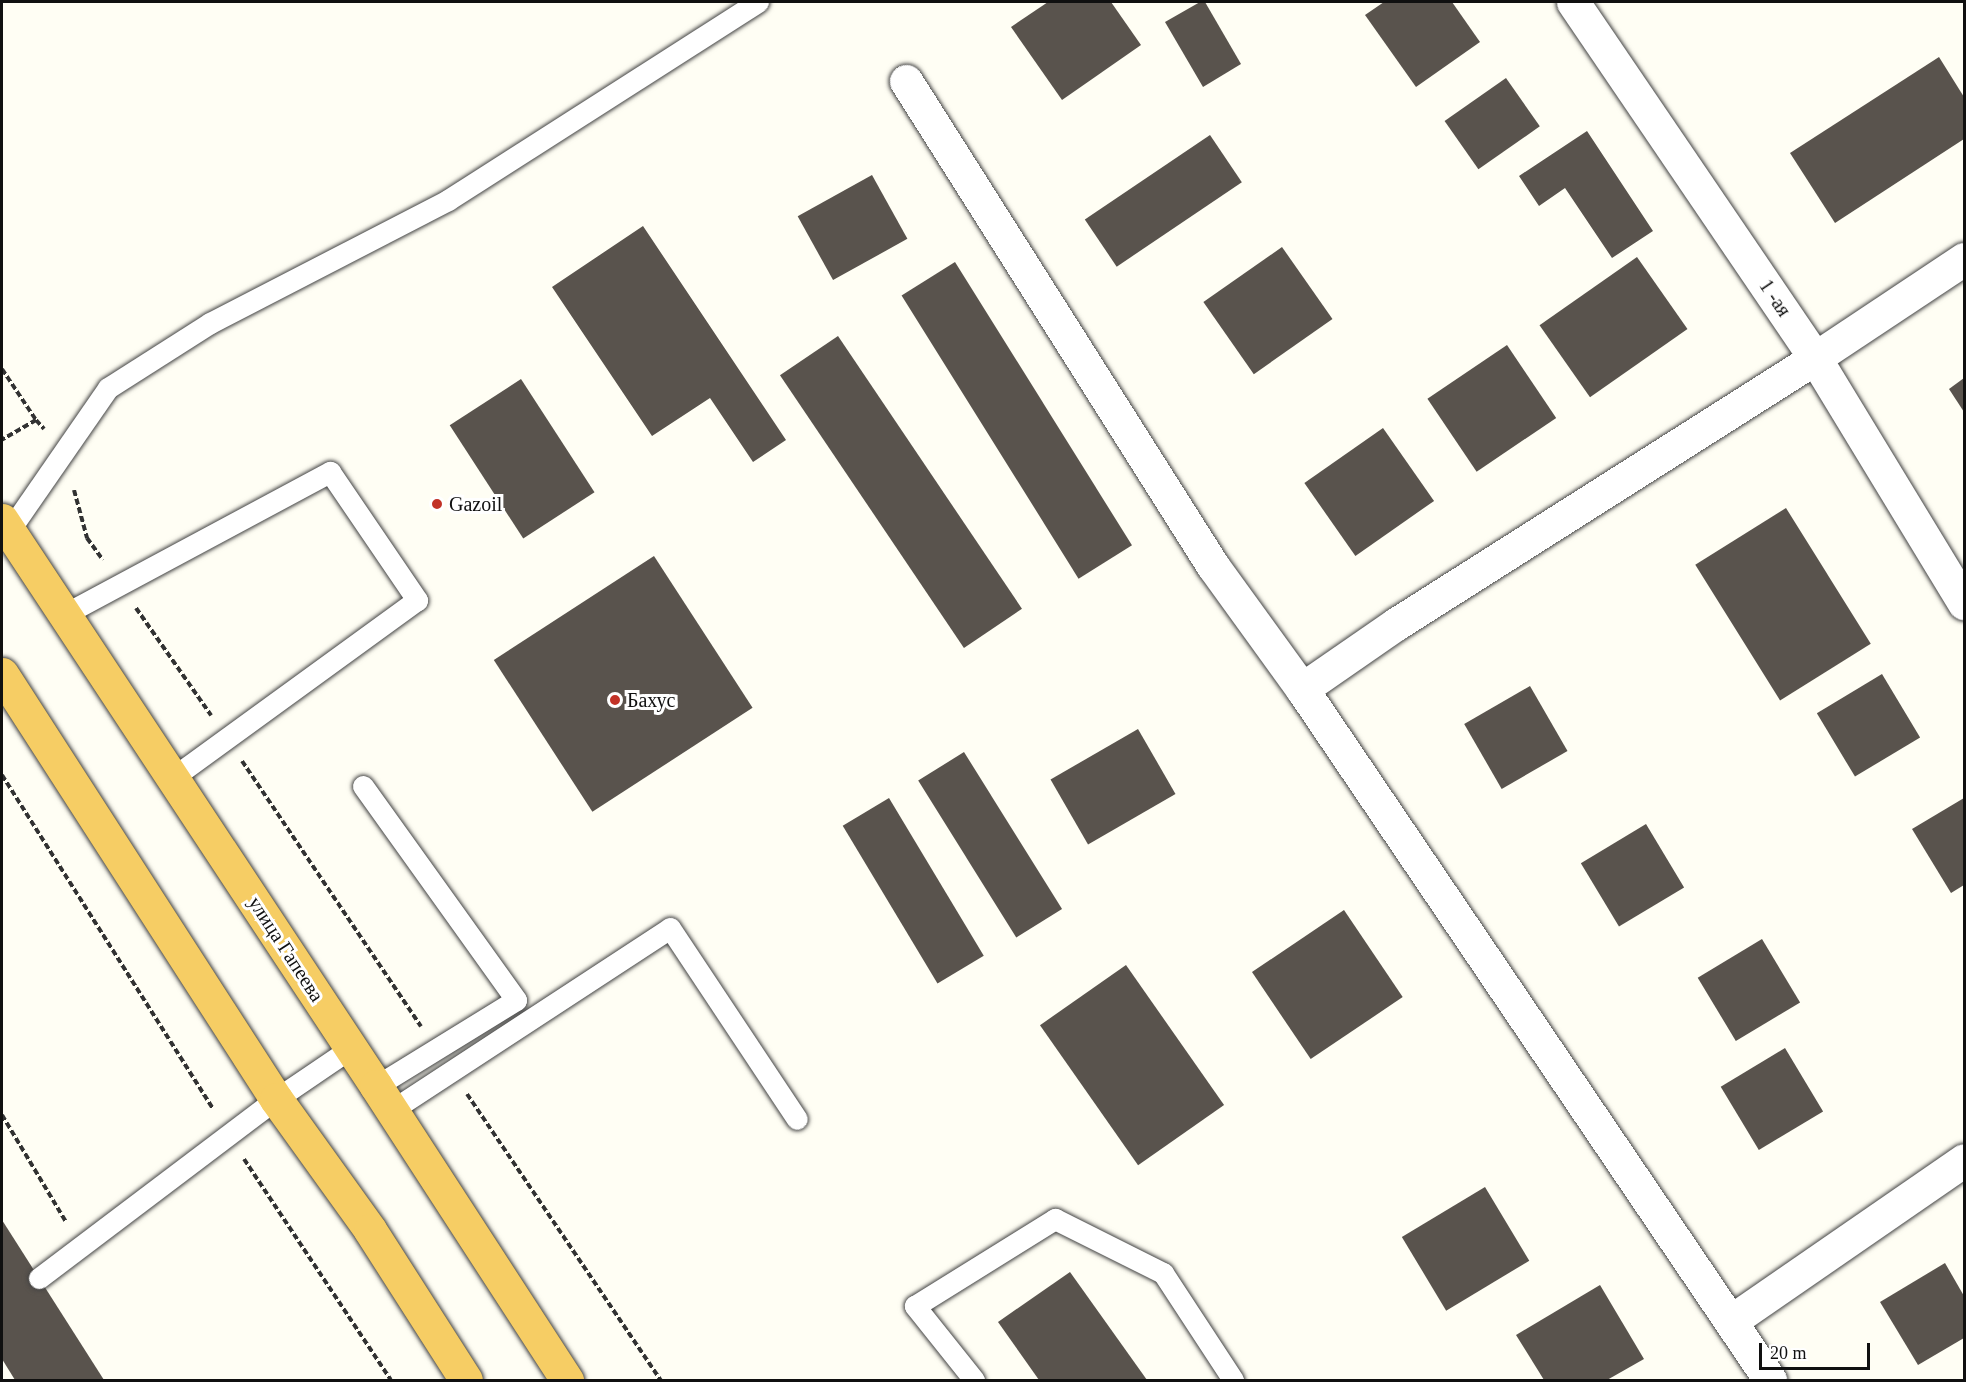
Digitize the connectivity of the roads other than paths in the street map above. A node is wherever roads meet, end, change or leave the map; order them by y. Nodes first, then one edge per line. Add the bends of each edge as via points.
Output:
1 (758, 2) edge
2 (1573, 2) edge
3 (906, 81) dead end
4 (1965, 259) edge
5 (1815, 358) junction
6 (4, 529) edge
7 (1965, 603) edge
8 (65, 614) junction
9 (2, 674) edge
10 (1302, 689) junction
11 (173, 777) junction
12 (363, 786) dead end
13 (351, 1048) junction
14 (384, 1098) junction
15 (276, 1099) junction
16 (797, 1119) dead end
17 (1965, 1160) edge
18 (39, 1278) dead end
19 (1731, 1321) junction
20 (466, 1380) edge
21 (567, 1380) edge
22 (974, 1380) edge
23 (1233, 1380) edge
24 (1770, 1380) edge

1 - 6 lane via 448,200 210,323 108,388 64,453
2 - 5 street, 1 -ая
3 - 10 street via 1214,566
4 - 5 street
5 - 7 street, 1 -ая
5 - 10 street via 1396,624
6 - 8 highway, улица Гапеева
8 - 11 highway, улица Гапеева
8 - 11 lane via 330,472 417,600
9 - 15 highway
10 - 19 street
11 - 13 highway, улица Гапеева
12 - 14 lane via 516,1000
13 - 14 highway, улица Гапеева
13 - 15 lane
14 - 16 lane via 670,928
14 - 21 highway, улица Гапеева
15 - 18 lane
15 - 20 highway via 370,1230
17 - 19 street
19 - 24 street
22 - 23 lane via 915,1306 1055,1219 1164,1273

